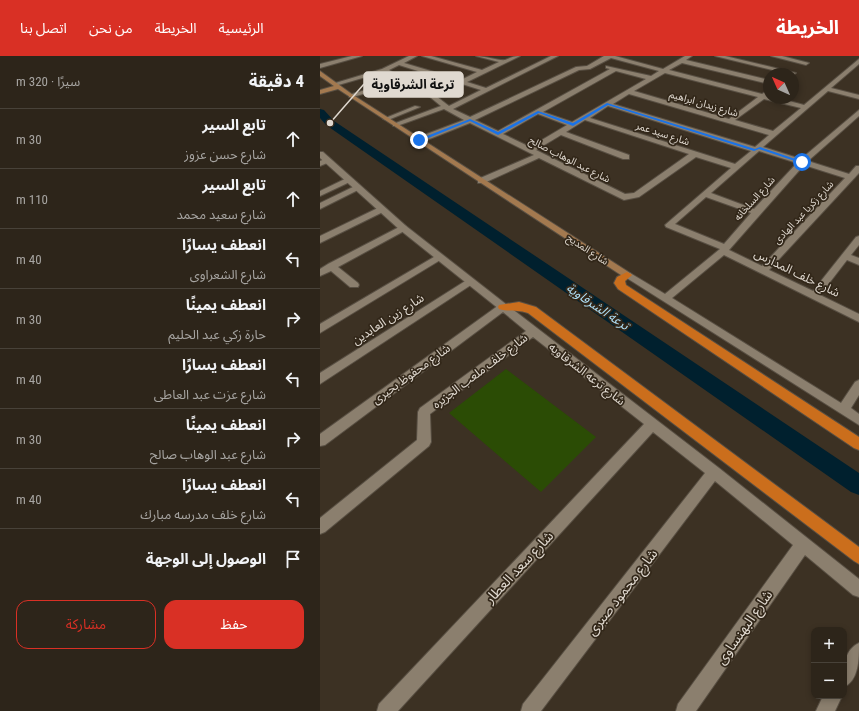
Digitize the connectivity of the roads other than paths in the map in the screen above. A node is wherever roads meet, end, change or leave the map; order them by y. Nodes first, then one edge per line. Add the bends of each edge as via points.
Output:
1 (359, 56) edge
2 (414, 56) edge
3 (425, 56) edge
4 (480, 56) edge
5 (517, 56) edge
6 (555, 56) edge
7 (607, 56) edge
8 (641, 56) edge
9 (689, 56) edge
10 (718, 56) edge
11 (774, 56) edge
12 (681, 60) junction
13 (859, 61) edge
14 (504, 62) junction
15 (630, 62) junction
16 (399, 63) junction
17 (596, 64) junction
18 (320, 66) edge
19 (768, 68) edge
20 (616, 69) junction
21 (799, 69) edge
22 (384, 70) junction
23 (665, 70) junction
24 (482, 72) junction
25 (320, 73) edge
26 (392, 74) junction
27 (651, 78) junction
28 (404, 80) junction
29 (763, 80) edge
30 (461, 82) junction
31 (338, 87) junction
32 (827, 88) junction
33 (486, 90) junction
34 (321, 91) edge
35 (629, 92) junction
36 (351, 96) junction
37 (432, 96) junction
38 (763, 96) edge
39 (859, 97) edge
40 (763, 100) edge
41 (607, 104) junction
42 (795, 104) edge
43 (417, 107) dead end
44 (806, 107) junction
45 (447, 108) junction
46 (538, 112) junction
47 (859, 112) edge
48 (584, 118) junction
49 (386, 119) junction
50 (470, 120) junction
51 (730, 121) junction
52 (573, 124) junction
53 (395, 125) junction
54 (561, 132) junction
55 (498, 134) junction
56 (775, 134) junction
57 (419, 140) junction
58 (757, 149) junction
59 (530, 150) junction
60 (320, 154) edge
61 (695, 154) junction
62 (539, 155) junction
63 (626, 158) dead end
64 (802, 162) junction
65 (324, 163) edge
66 (736, 167) junction
67 (859, 168) edge
68 (851, 177) junction
69 (350, 180) junction
70 (481, 181) junction
71 (358, 188) junction
72 (320, 194) edge
73 (705, 194) junction
74 (320, 206) edge
75 (382, 209) junction
76 (756, 212) junction
77 (404, 228) junction
78 (859, 239) edge
79 (320, 240) edge
80 (724, 250) junction
81 (845, 256) junction
82 (440, 257) junction
83 (859, 262) edge
84 (331, 266) junction
85 (763, 271) junction
86 (320, 272) edge
87 (627, 275) junction
88 (470, 281) junction
89 (354, 285) dead end
90 (814, 296) junction
91 (666, 298) junction
92 (503, 307) junction
93 (859, 318) edge
94 (320, 329) edge
95 (532, 332) junction
96 (320, 379) edge
97 (859, 385) edge
98 (843, 410) junction
99 (859, 420) edge
100 (652, 424) junction
101 (320, 440) edge
102 (859, 444) edge
103 (714, 472) junction
104 (320, 527) edge
105 (803, 544) junction
106 (859, 556) edge
107 (859, 589) edge
108 (859, 652) edge
109 (847, 673) edge
110 (831, 699) edge
111 (386, 711) edge
112 (530, 711) edge
113 (685, 711) edge
114 (825, 711) edge

1 - 18 street
2 - 16 street
3 - 24 street
4 - 14 street
5 - 14 street
6 - 33 street
7 - 15 street
7 - 17 street via 609,57
8 - 15 street
9 - 12 street
10 - 19 street
11 - 21 street via 809,61
12 - 23 street
12 - 29 street
13 - 32 street
14 - 24 street
15 - 23 street
16 - 22 street
16 - 30 street
17 - 20 street
17 - 50 street via 588,68 578,68
20 - 27 street
20 - 46 street
22 - 26 street, شارع عبد الوهاب صالح
22 - 31 street
23 - 27 street
23 - 38 street
24 - 30 street
25 - 31 main road, شارع المديح
26 - 28 street, شارع عبد الوهاب صالح
26 - 31 street
27 - 35 street
28 - 36 street
28 - 37 street, شارع عبد الوهاب صالح
30 - 33 street
30 - 37 street
31 - 34 main road
31 - 36 main road, شارع المديح
32 - 39 street
32 - 44 street
33 - 45 street
35 - 41 street
35 - 51 street, شارع زيدان ابراهيم
36 - 49 main road, شارع المديح
37 - 45 street, شارع عبد الوهاب صالح
40 - 51 street
41 - 48 street
41 - 58 street
42 - 44 street
43 - 49 street
44 - 56 street
45 - 50 street, شارع عبد الوهاب صالح
45 - 53 street
46 - 52 street
46 - 55 street
47 - 64 street, شارع السلخانه
48 - 52 street
48 - 61 street, شارع سيد عمر
49 - 53 main road, شارع المديح
50 - 55 street, شارع عبد الوهاب صالح
50 - 57 street
51 - 56 street, شارع زيدان ابراهيم
52 - 54 street
53 - 57 main road, شارع المديح
54 - 59 street
54 - 63 street
55 - 59 street, شارع عبد الوهاب صالح
56 - 58 street
57 - 70 main road, شارع المديح
58 - 64 street
58 - 66 street
59 - 62 street, شارع عبد الوهاب صالح
60 - 65 street, شارع ترعه الشرقاويه
61 - 62 street, شارع عبد الوهاب صالح via 636,195 628,197 620,196
61 - 66 street, شارع سيد عمر
62 - 70 street
64 - 68 street
64 - 76 street, شارع السلخانه
65 - 69 street, شارع ترعه الشرقاويه
66 - 73 street
67 - 68 street, شارع زكريا عبد الهادى
68 - 85 street, شارع زكريا عبد الهادى
69 - 71 street, شارع ترعه الشرقاويه
69 - 72 street
70 - 87 main road, شارع المديح
71 - 74 street
71 - 75 street, شارع ترعه الشرقاويه
73 - 76 street
73 - 80 street, شارع خلف المدارس via 669,225
75 - 77 street, شارع ترعه الشرقاويه
75 - 79 street
76 - 80 street, شارع السلخانه
77 - 82 street, شارع ترعه الشرقاويه
77 - 84 street
78 - 81 street
80 - 85 street, شارع خلف المدارس
80 - 91 street, شارع السلخانه
81 - 83 street
81 - 90 street
82 - 88 street, شارع ترعه الشرقاويه
82 - 94 street
84 - 86 street
84 - 89 street
85 - 90 street, شارع خلف المدارس
87 - 91 street, شارع المديح
87 - 102 highway via 619,283 622,287
88 - 92 street, شارع ترعه الشرقاويه
88 - 96 street, شارع زين العابدين
90 - 93 street, شارع خلف المدارس
91 - 98 street, شارع المديح
92 - 95 street, شارع ترعه الشرقاويه
92 - 101 street, شارع محفوظ بحيرى
92 - 106 highway via 519,306 532,310
95 - 100 street, شارع ترعه الشرقاويه
95 - 104 street, شارع خلف ملعب الجزيره via 424,412 424,442
97 - 98 street
98 - 99 street, شارع المديح
100 - 103 street, شارع ترعه الشرقاويه
100 - 111 street, شارع سعد العطار
103 - 105 street, شارع ترعه الشرقاويه
103 - 112 street, شارع محمود صبرى
105 - 107 street, شارع ترعه الشرقاويه
105 - 113 street, شارع البهنساوى
108 - 109 street
110 - 114 street

